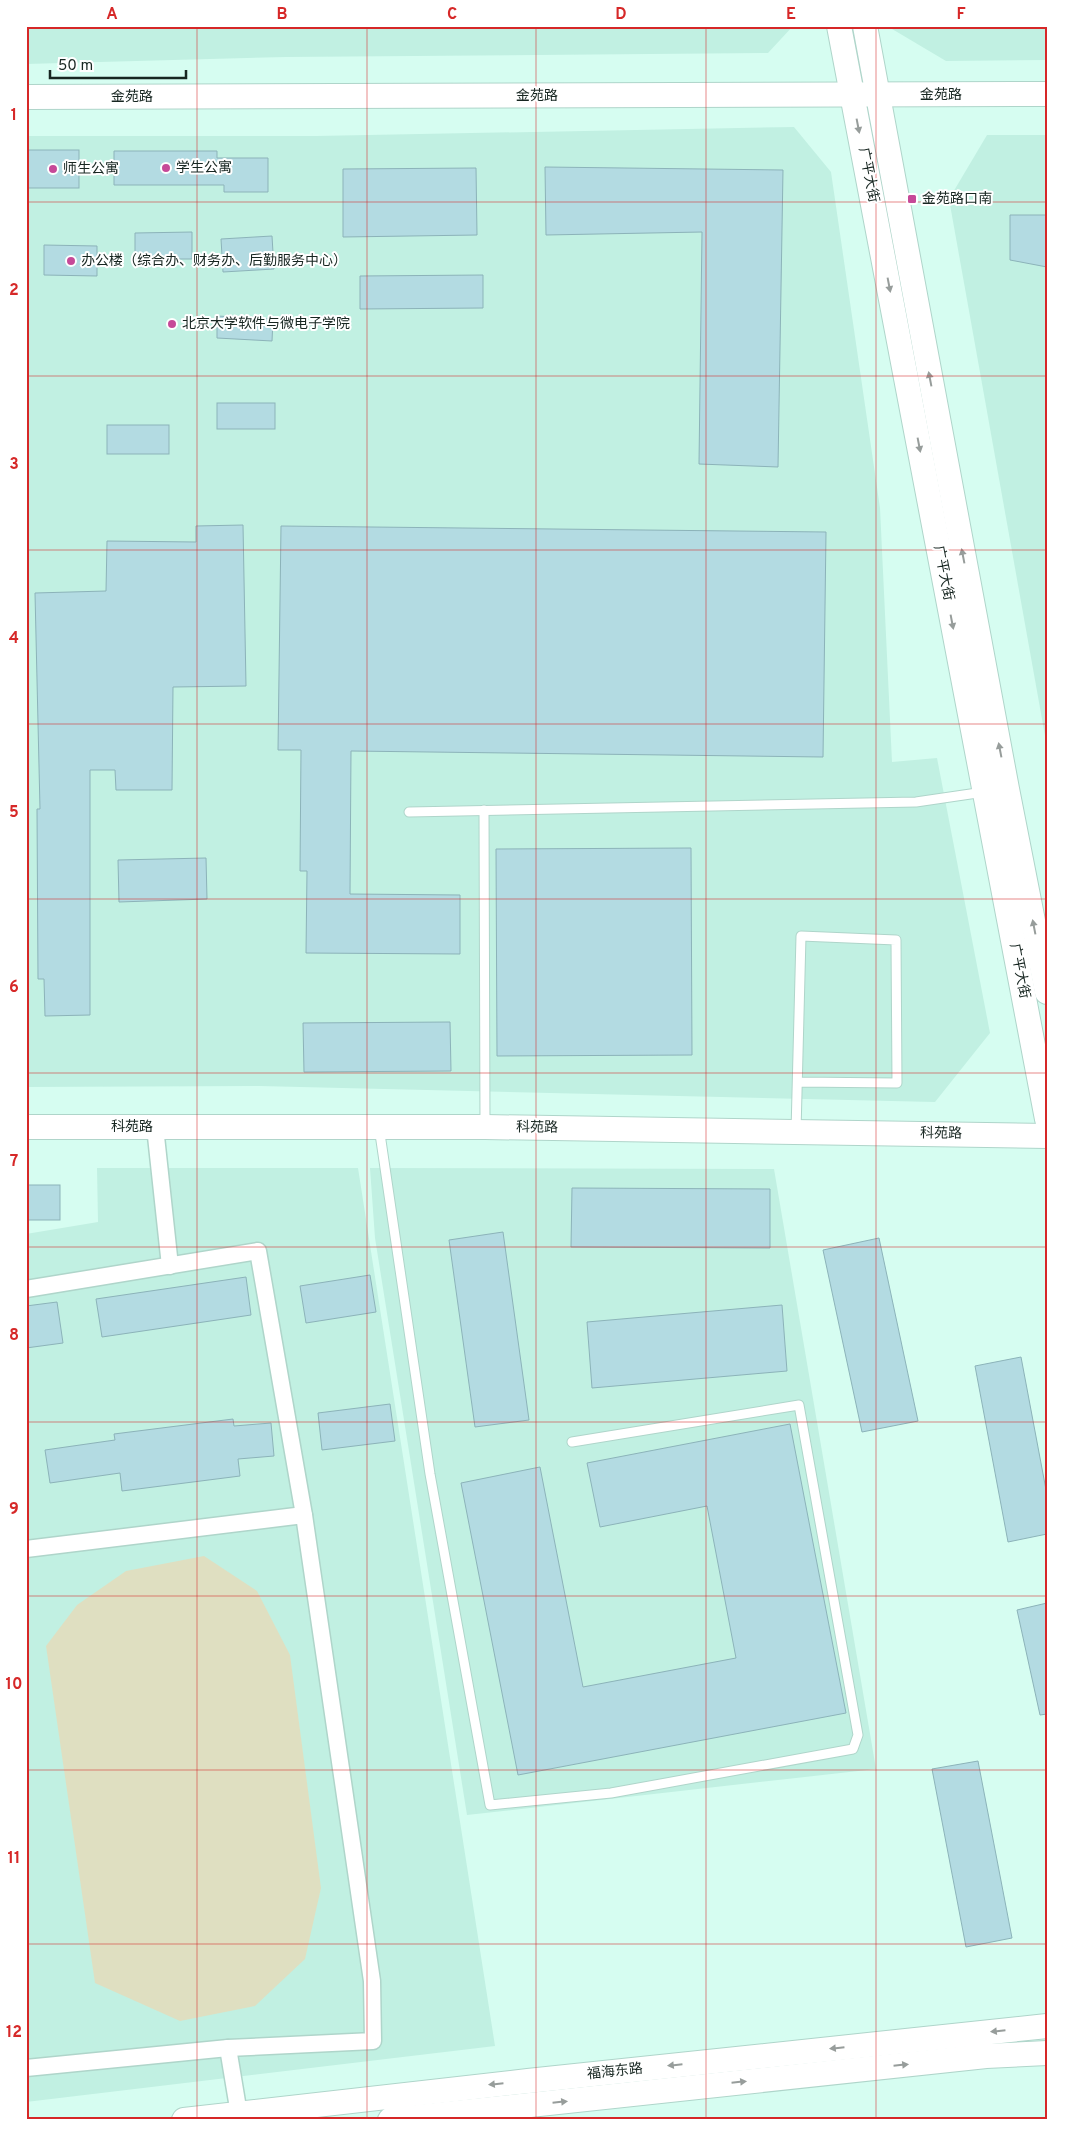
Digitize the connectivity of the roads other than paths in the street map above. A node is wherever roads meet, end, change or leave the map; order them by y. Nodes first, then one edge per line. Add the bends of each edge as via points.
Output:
1 (840, 26) edge
2 (865, 26) edge
3 (1047, 94) edge
4 (853, 95) junction
5 (878, 95) junction
6 (26, 98) edge
7 (996, 791) junction
8 (484, 810) junction
9 (409, 812) dead end
10 (1047, 992) edge
11 (798, 1082) junction
12 (1047, 1120) edge
13 (26, 1127) edge
14 (155, 1127) junction
15 (378, 1127) junction
16 (486, 1128) junction
17 (796, 1132) junction
18 (1047, 1136) edge
19 (170, 1266) junction
20 (26, 1289) edge
21 (572, 1442) dead end
22 (304, 1514) junction
23 (26, 1549) edge
24 (1047, 2026) edge
25 (228, 2048) junction
26 (1047, 2054) edge
27 (26, 2068) edge
28 (528, 2081) junction
29 (533, 2112) edge
30 (240, 2114) junction
31 (184, 2120) edge
32 (390, 2120) edge

1 - 4 street, 广平大街
2 - 5 street, 广平大街
3 - 5 street, 金苑路
4 - 5 street, 金苑路
4 - 6 street, 金苑路
4 -> 7 street, 广平大街
7 -> 5 street, 广平大街
7 - 8 lane via 916,802
10 -> 7 street, 广平大街
7 - 12 street, 广平大街
8 - 9 lane
8 - 16 lane
11 - 11 lane via 801,936 896,940 897,1084
11 - 17 lane
13 - 14 street, 科苑路
14 - 15 street, 科苑路
14 - 19 street
15 - 16 street, 科苑路
15 - 21 lane via 430,1474 490,1805 611,1793 853,1749 858,1735 799,1405
16 - 17 street, 科苑路
17 - 18 street, 科苑路
19 - 20 street
19 - 22 street via 258,1252
22 - 23 street
22 - 25 street via 372,1980 373,2041
24 -> 28 street, 福海东路
25 - 27 street
25 - 30 street
29 -> 26 street, 福海东路 via 986,2056
28 - 29 street
28 -> 30 street, 福海东路
29 - 32 street, 福海东路
30 - 31 street, 福海东路

